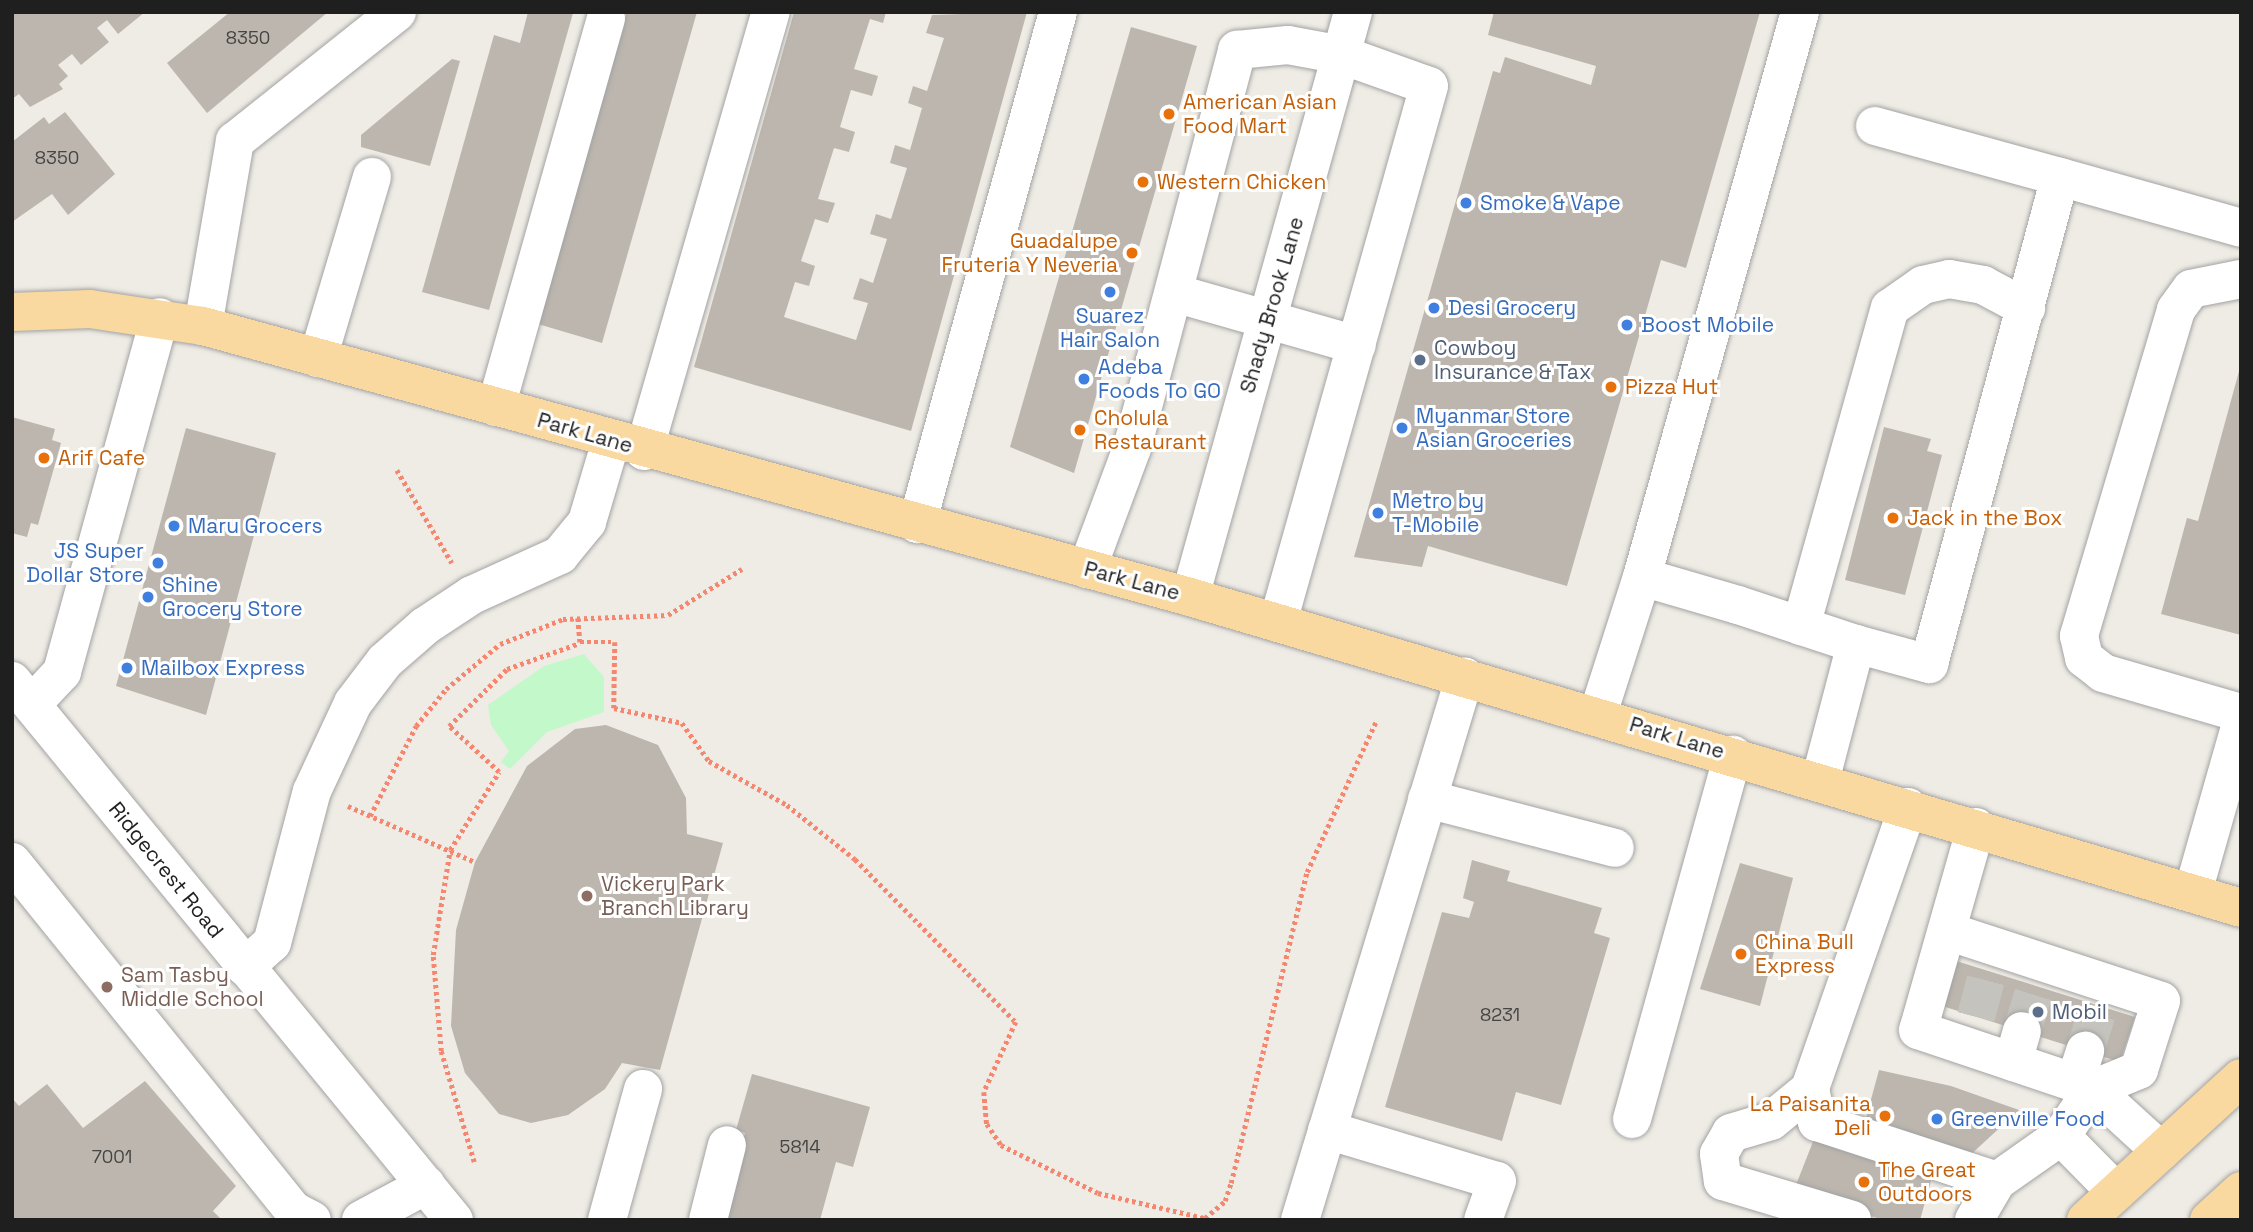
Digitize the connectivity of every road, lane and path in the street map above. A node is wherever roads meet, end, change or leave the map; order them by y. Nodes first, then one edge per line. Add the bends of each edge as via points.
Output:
1 (397, 12) edge
2 (771, 12) edge
3 (1058, 12) edge
4 (1353, 12) edge
5 (1800, 12) edge
6 (606, 18) dead end
7 (1342, 55) junction
8 (1875, 126) dead end
9 (372, 177) dead end
10 (2060, 177) junction
11 (2241, 228) edge
12 (2241, 279) edge
13 (1174, 293) junction
14 (2025, 308) junction
15 (12, 312) edge
16 (160, 317) junction
17 (1267, 319) junction
18 (203, 326) junction
19 (1357, 345) junction
20 (318, 358) junction
21 (496, 407) junction
22 (627, 446) junction
23 (397, 470) dead end
24 (917, 524) junction
25 (742, 569) dead end
26 (1087, 569) junction
27 (1642, 577) junction
28 (472, 595) junction
29 (1190, 597) junction
30 (578, 618) junction
31 (1278, 622) junction
32 (1801, 626) junction
33 (580, 642) junction
34 (499, 644) junction
35 (1856, 644) junction
36 (1465, 676) junction
37 (22, 693) edge
38 (2241, 713) edge
39 (1598, 714) junction
40 (1376, 721) dead end
41 (2241, 723) edge
42 (1732, 755) junction
43 (1820, 781) junction
44 (312, 791) junction
45 (1427, 799) junction
46 (1908, 807) junction
47 (370, 816) junction
48 (1976, 827) junction
49 (1615, 848) dead end
50 (450, 850) junction
51 (12, 862) edge
52 (475, 862) dead end
53 (2193, 892) junction
54 (2241, 908) edge
55 (1947, 931) junction
56 (245, 967) junction
57 (2084, 1074) junction
58 (2241, 1078) edge
59 (643, 1089) dead end
60 (1810, 1089) junction
61 (1632, 1119) dead end
62 (1327, 1130) junction
63 (2061, 1136) junction
64 (727, 1145) dead end
65 (2161, 1151) junction
66 (474, 1162) dead end
67 (1997, 1181) junction
68 (426, 1185) junction
69 (2241, 1191) edge
70 (2116, 1192) junction
71 (312, 1220) edge
72 (361, 1220) edge
73 (454, 1220) edge
74 (607, 1220) edge
75 (708, 1220) edge
76 (1300, 1220) edge
77 (1483, 1220) edge
78 (1852, 1220) edge
79 (1974, 1220) edge
80 (2085, 1220) edge
81 (2209, 1220) edge

1 - 18 street via 236,141
2 - 22 street
3 - 24 street
4 - 7 street, Shady Brook Lane
5 - 27 street
6 - 21 street
7 - 13 street via 1288,44 1237,50
7 - 17 street, Shady Brook Lane
7 - 19 street via 1429,86
8 - 10 street
9 - 20 street
10 - 11 street
10 - 14 street
12 - 38 street via 2191,289 2176,310 2079,636 2084,658 2103,673
13 - 17 street
13 - 26 street via 1132,448
14 - 32 street via 1983,285 1949,279 1923,285 1890,308
14 - 35 street via 1929,664
15 - 16 main road, Park Lane via 90,309
16 - 18 main road, Park Lane
16 - 37 street via 62,671
17 - 19 street
17 - 29 street, Shady Brook Lane
18 - 20 main road, Park Lane
19 - 31 street
20 - 21 main road, Park Lane
21 - 22 main road, Park Lane
22 - 24 main road, Park Lane
22 - 28 street via 587,522 560,555
23 - 28 path
24 - 26 main road, Park Lane
25 - 30 path via 668,615
26 - 29 main road, Park Lane
27 - 32 street
27 - 39 street
28 - 34 path
28 - 44 street via 385,661 341,724
29 - 31 main road, Park Lane
30 - 33 path
30 - 34 path
31 - 36 main road, Park Lane
32 - 35 street
33 - 40 path via 615,642 614,708 681,723 709,761 787,805 855,859 1016,1022 984,1092 987,1124 1001,1145 1098,1193 1205,1218 1225,1201 1231,1183 1307,872
33 - 50 path via 507,669 449,726 499,772
34 - 47 path via 446,689 416,726
35 - 43 street
36 - 39 main road, Park Lane
36 - 45 street
37 - 56 street, Ridgecrest Road
39 - 42 main road, Park Lane
41 - 53 street
42 - 43 main road, Park Lane
42 - 61 street
43 - 46 main road, Park Lane
44 - 47 path
44 - 56 street via 283,916 272,943
45 - 49 street
45 - 62 street
46 - 48 main road, Park Lane
46 - 60 street
47 - 50 path
48 - 53 main road, Park Lane
48 - 55 street
50 - 52 path
50 - 66 path via 433,955 433,1005
51 - 71 street via 294,1211
53 - 54 main road, Park Lane
55 - 57 street via 1918,1030 1972,1032
55 - 57 street via 1991,959 2103,994 2161,1001 2139,1070
56 - 68 street, Ridgecrest Road
57 - 63 street
57 - 65 street
58 - 65 main road
59 - 74 street
60 - 67 street via 1817,1122
60 - 78 street via 1771,1121 1731,1133 1719,1154 1723,1181
62 - 76 street
62 - 77 street via 1497,1181
63 - 67 street
63 - 70 street
64 - 75 street
65 - 70 main road
67 - 79 street
68 - 72 street
68 - 73 street, Ridgecrest Road
69 - 81 main road
70 - 80 main road

